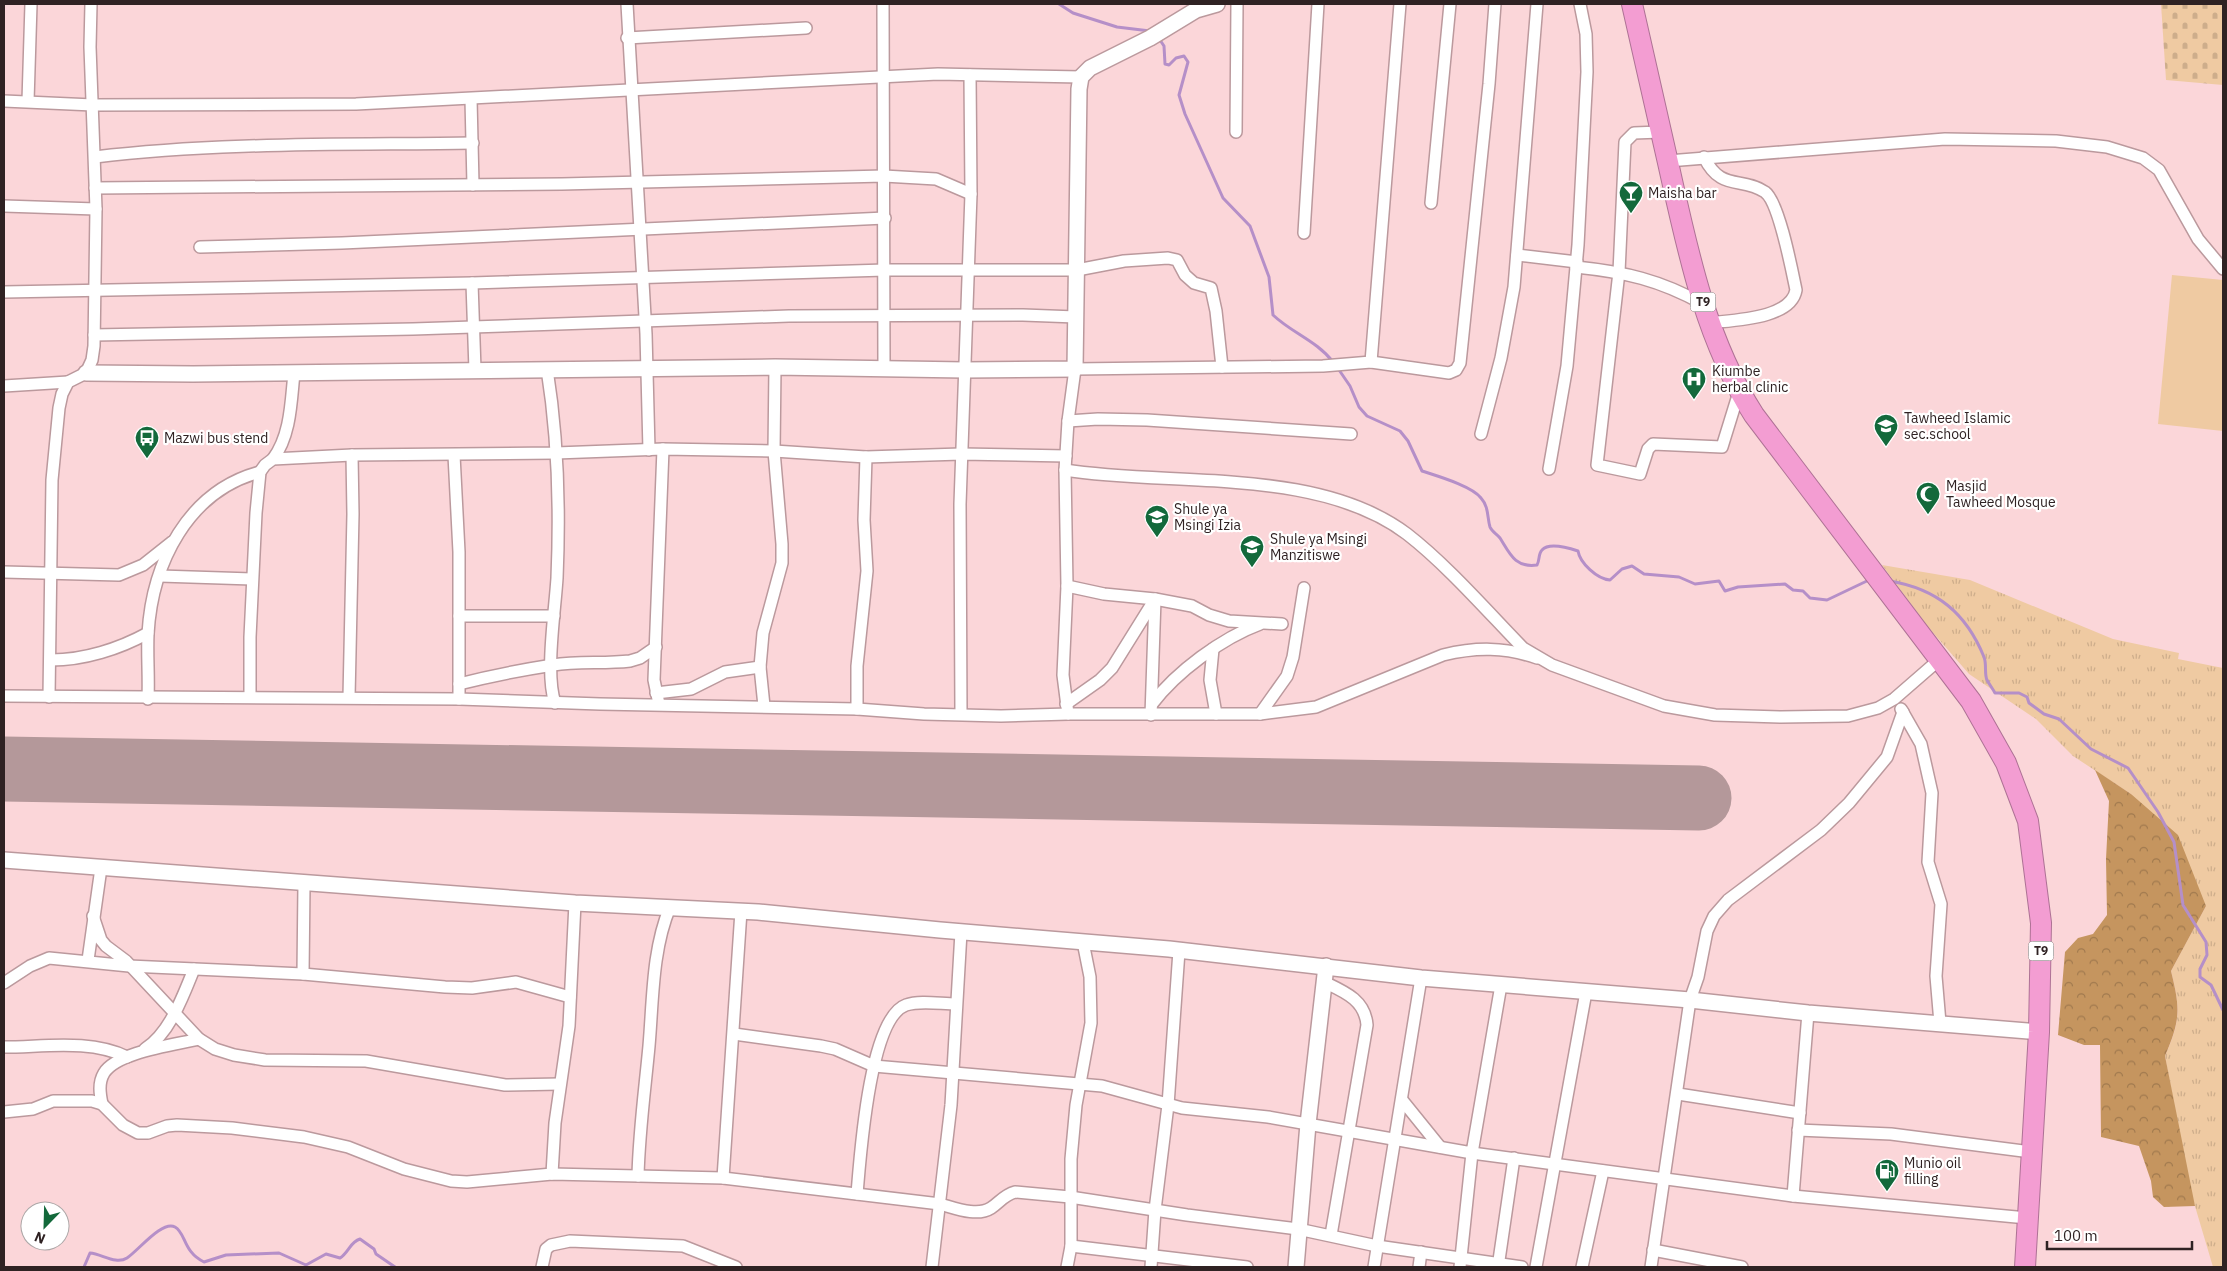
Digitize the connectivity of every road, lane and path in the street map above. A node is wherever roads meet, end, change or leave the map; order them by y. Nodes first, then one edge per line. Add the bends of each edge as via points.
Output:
1 (31, 4) edge
2 (91, 4) edge
3 (627, 4) edge
4 (883, 4) edge
5 (1217, 4) edge
6 (1237, 4) edge
7 (1318, 4) edge
8 (1400, 4) edge
9 (1450, 4) edge
10 (1495, 4) edge
11 (1537, 4) edge
12 (1580, 4) edge
13 (1632, 4) edge
14 (806, 28) dead end
15 (627, 38) junction
16 (970, 75) junction
17 (1081, 77) junction
18 (884, 78) junction
19 (631, 91) junction
20 (471, 99) junction
21 (4, 102) edge
22 (28, 102) junction
23 (93, 106) junction
24 (1236, 132) dead end
25 (1660, 132) junction
26 (473, 143) junction
27 (95, 157) junction
28 (1704, 157) junction
29 (1668, 161) junction
30 (884, 176) junction
31 (637, 181) junction
32 (473, 185) junction
33 (95, 188) junction
34 (971, 194) junction
35 (1430, 202) dead end
36 (4, 206) edge
37 (96, 209) junction
38 (885, 218) junction
39 (639, 228) junction
40 (1304, 233) dead end
41 (200, 247) dead end
42 (1517, 255) junction
43 (1576, 265) junction
44 (2223, 269) edge
45 (885, 270) junction
46 (969, 270) junction
47 (1077, 270) junction
48 (1619, 272) junction
49 (642, 279) junction
50 (472, 284) junction
51 (96, 290) junction
52 (4, 292) edge
53 (1703, 304) junction
54 (967, 315) junction
55 (885, 316) junction
56 (1076, 317) junction
57 (644, 320) junction
58 (1709, 323) junction
59 (474, 327) junction
60 (94, 334) junction
61 (1371, 362) junction
62 (775, 367) junction
63 (1222, 367) junction
64 (884, 368) junction
65 (547, 369) junction
66 (646, 369) junction
67 (1075, 369) junction
68 (475, 370) junction
69 (965, 370) junction
70 (86, 373) junction
71 (294, 373) junction
72 (68, 382) junction
73 (4, 386) edge
74 (1739, 392) junction
75 (1068, 421) junction
76 (1350, 434) dead end
77 (1481, 434) dead end
78 (663, 449) junction
79 (649, 450) junction
80 (774, 451) junction
81 (556, 453) junction
82 (961, 454) junction
83 (352, 455) junction
84 (454, 455) junction
85 (1066, 456) junction
86 (866, 457) junction
87 (273, 459) junction
88 (1549, 469) dead end
89 (1065, 470) junction
90 (260, 472) junction
91 (172, 542) junction
92 (4, 572) edge
93 (52, 572) junction
94 (160, 576) junction
95 (252, 579) junction
96 (1067, 586) junction
97 (1304, 588) dead end
98 (1154, 599) junction
99 (459, 616) junction
100 (554, 616) junction
101 (1262, 623) junction
102 (1282, 624) dead end
103 (148, 633) junction
104 (656, 646) junction
105 (1213, 649) junction
106 (1537, 658) junction
107 (1940, 659) junction
108 (51, 660) junction
109 (551, 665) junction
110 (760, 667) junction
111 (459, 684) junction
112 (4, 696) edge
113 (49, 697) junction
114 (250, 697) junction
115 (349, 697) junction
116 (148, 699) junction
117 (459, 699) junction
118 (658, 699) junction
119 (1894, 699) junction
120 (555, 703) junction
121 (764, 706) junction
122 (857, 709) junction
123 (1067, 709) junction
124 (1151, 710) junction
125 (1903, 712) junction
126 (961, 714) junction
127 (1216, 714) junction
128 (1260, 714) junction
129 (4, 860) edge
130 (101, 868) junction
131 (304, 884) junction
132 (575, 903) junction
133 (670, 907) junction
134 (741, 911) junction
135 (93, 916) junction
136 (961, 932) junction
137 (1083, 942) junction
138 (1179, 950) junction
139 (88, 960) junction
140 (129, 966) junction
141 (1326, 966) junction
142 (194, 969) junction
143 (303, 974) junction
144 (1421, 978) junction
145 (4, 982) edge
146 (1324, 982) junction
147 (1501, 985) junction
148 (1586, 992) junction
149 (570, 997) junction
150 (1690, 1000) junction
151 (956, 1004) junction
152 (174, 1011) junction
153 (1808, 1013) junction
154 (1940, 1023) junction
155 (184, 1024) junction
156 (2039, 1032) junction
157 (734, 1034) junction
158 (198, 1039) junction
159 (157, 1040) junction
160 (4, 1047) edge
161 (131, 1056) junction
162 (874, 1066) junction
163 (952, 1074) junction
164 (560, 1084) junction
165 (1079, 1084) junction
166 (1678, 1094) junction
167 (1402, 1100) junction
168 (102, 1104) junction
169 (1168, 1105) junction
170 (4, 1112) edge
171 (1800, 1113) junction
172 (1308, 1124) junction
173 (1798, 1130) junction
174 (1350, 1132) junction
175 (1396, 1140) junction
176 (1440, 1147) junction
177 (2031, 1152) junction
178 (1472, 1153) junction
179 (1514, 1158) junction
180 (1554, 1164) junction
181 (1603, 1171) junction
182 (552, 1174) junction
183 (638, 1176) junction
184 (723, 1178) junction
185 (1666, 1179) junction
186 (858, 1194) junction
187 (1792, 1196) junction
188 (1070, 1197) junction
189 (940, 1204) junction
190 (1155, 1210) junction
191 (2027, 1218) junction
192 (1298, 1228) junction
193 (1331, 1235) junction
194 (1071, 1246) junction
195 (1377, 1246) junction
196 (1653, 1250) junction
197 (1421, 1252) junction
198 (1151, 1262) edge
199 (1461, 1263) edge
200 (1498, 1265) edge
201 (542, 1267) edge
202 (736, 1267) edge
203 (932, 1267) edge
204 (1067, 1267) edge
205 (1248, 1267) edge
206 (1296, 1267) edge
207 (1374, 1267) edge
208 (1419, 1267) edge
209 (1522, 1267) edge
210 (1536, 1267) edge
211 (1582, 1267) edge
212 (1651, 1267) edge
213 (1742, 1267) edge
214 (2025, 1267) edge

1 - 22 street
2 - 23 street
3 - 15 street
4 - 18 street
5 - 17 street via 1196,10 1165,30 1090,68
6 - 24 street
7 - 40 street
8 - 61 street
9 - 35 street
10 - 61 street via 1460,363 1449,373
11 - 42 street
12 - 43 street via 1588,72
13 - 25 highway, T9
14 - 15 street
15 - 19 street
16 - 17 street
16 - 18 street
16 - 34 street
17 - 47 street
18 - 19 street
18 - 30 street
19 - 20 street
19 - 31 street
20 - 23 street via 356,104
20 - 26 street
21 - 22 street
22 - 23 street
23 - 27 street
25 - 29 highway, T9
25 - 48 street via 1634,133 1625,142
26 - 27 street via 309,145 150,151
26 - 32 street
27 - 33 street
28 - 29 street
28 - 44 street via 1945,139 2056,141 2107,147 2143,158 2159,170 2198,239
28 - 58 street via 1716,175 1758,189 1772,200 1796,290 1794,300 1785,308 1768,314
29 - 53 highway, T9
30 - 31 street
30 - 34 street via 936,178
30 - 38 street
31 - 32 street
31 - 39 street
32 - 33 street
33 - 37 street
34 - 46 street
36 - 37 street
37 - 51 street
38 - 39 street
38 - 45 street
39 - 41 street
39 - 49 street
42 - 43 street
42 - 77 street via 1501,358
43 - 48 street
43 - 88 street via 1567,366
45 - 46 street
45 - 49 street
45 - 55 street
46 - 47 street
46 - 54 street
47 - 56 street
47 - 63 street via 1124,261 1177,260 1189,279 1211,288
48 - 53 street via 1668,286
48 - 74 street via 1597,466 1640,474 1648,449 1653,444 1722,447
49 - 50 street
49 - 57 street
50 - 51 street
50 - 59 street
51 - 52 street
51 - 60 street
53 - 58 highway, T9
54 - 55 street
54 - 56 street
54 - 69 street
55 - 57 street
55 - 64 street
56 - 67 street
57 - 59 street
57 - 66 street
58 - 74 highway, T9
59 - 60 street
59 - 68 street
60 - 70 street via 92,360
61 - 63 street
62 - 64 street
62 - 66 street
62 - 80 street
63 - 67 street
64 - 69 street
65 - 66 street
65 - 68 street
65 - 81 street
66 - 79 street
67 - 69 street
67 - 75 street
68 - 71 street
69 - 82 street
70 - 71 street
70 - 72 street
71 - 87 street via 287,426
72 - 73 street
72 - 93 street via 62,394 52,480
74 - 107 highway, T9
75 - 76 street via 1147,420
75 - 85 street
78 - 79 street
78 - 80 street
78 - 104 street
79 - 81 street
80 - 86 street
80 - 110 street via 782,563 763,633
81 - 84 street
81 - 100 street via 558,546
82 - 85 street
82 - 86 street
82 - 126 street
83 - 84 street
83 - 87 street
83 - 115 street
84 - 99 street
85 - 89 street
86 - 122 street via 864,520 867,571 857,666
87 - 90 street
89 - 96 street
89 - 106 street via 1250,484 1329,497 1361,509 1411,538
90 - 91 street via 216,491 195,511
90 - 95 street
91 - 93 street via 143,565 119,575
91 - 94 street
92 - 93 street
93 - 108 street
94 - 95 street
94 - 103 street
95 - 114 street
96 - 98 street
96 - 123 street via 1063,675
97 - 128 street via 1288,676
98 - 101 street via 1192,606 1216,618
98 - 123 street via 1112,668
98 - 124 street
99 - 100 street
99 - 111 street
100 - 109 street
101 - 102 street
101 - 105 street
103 - 108 street via 119,648 77,658
103 - 116 street
104 - 109 street via 630,662
104 - 118 street
105 - 124 street via 1171,683
105 - 127 street via 1210,680
106 - 119 street via 1607,687 1683,711 1715,715 1848,716 1878,708
106 - 128 street via 1508,649 1465,650 1443,655 1316,706
107 - 119 street
107 - 156 highway, T9 via 1987,728 2006,763 2028,821 2041,923
108 - 113 street
109 - 111 street
109 - 120 street via 550,689
110 - 118 street via 717,674 699,686
110 - 121 street
111 - 117 street
112 - 113 street
113 - 116 street
114 - 115 street
114 - 116 street
115 - 117 street
117 - 120 street
118 - 120 street
118 - 121 street
119 - 125 street
121 - 122 street
122 - 126 street
123 - 124 street
123 - 126 street via 1001,716
124 - 127 street
125 - 150 street via 1887,756 1849,803 1821,830 1728,900 1714,916 1707,931
125 - 154 street via 1921,744 1932,793 1928,862 1941,904 1936,976
127 - 128 street
129 - 130 street
130 - 131 street
130 - 135 street
131 - 132 street
131 - 143 street
132 - 133 street
132 - 149 street
133 - 134 street
133 - 183 street via 660,940 653,995
134 - 136 street
134 - 157 street
135 - 139 street
135 - 140 street via 101,940
136 - 137 street
136 - 151 street
137 - 138 street
137 - 165 street via 1090,977 1091,1023
138 - 141 street
138 - 169 street
139 - 140 street
139 - 145 street via 49,958
140 - 142 street
140 - 152 street
141 - 144 street
141 - 146 street
142 - 143 street
142 - 152 street
143 - 149 street via 462,988 516,982
144 - 147 street
144 - 167 street
146 - 172 street
146 - 174 street via 1356,1000 1367,1018
147 - 148 street
147 - 178 street
148 - 150 street
148 - 180 street
149 - 164 street
150 - 153 street
150 - 166 street
151 - 162 street via 915,1004 900,1008 893,1016
151 - 163 street
152 - 155 street
152 - 159 street
153 - 154 street
153 - 171 street
154 - 156 street
155 - 158 street
155 - 159 street
156 - 177 highway, T9
157 - 162 street via 835,1049
157 - 184 street
158 - 161 street
158 - 164 street via 234,1055 265,1060 366,1061 505,1086
159 - 161 street
160 - 161 street via 84,1047
161 - 168 street via 112,1064 104,1074 100,1085
162 - 163 street
162 - 186 street via 862,1128
163 - 165 street
163 - 189 street
164 - 182 street
165 - 169 street via 1122,1090
165 - 188 street
166 - 171 street
166 - 185 street
167 - 175 street
167 - 176 street
168 - 170 street via 53,1101
168 - 182 street via 123,1125 138,1133 177,1125 304,1137 348,1147 404,1169 451,1181
169 - 172 street
169 - 190 street
171 - 173 street
172 - 174 street
172 - 192 street
173 - 177 street via 1891,1134
173 - 187 street
174 - 175 street
174 - 193 street
175 - 176 street
175 - 195 street
176 - 178 street
177 - 191 highway, T9
178 - 179 street
178 - 199 street
179 - 180 street
179 - 200 street
180 - 181 street
180 - 210 street
181 - 185 street
181 - 211 street
182 - 183 street
183 - 184 street
184 - 186 street
185 - 187 street
185 - 196 street
186 - 189 street
187 - 191 street
188 - 189 street via 1015,1192 982,1211
188 - 190 street
188 - 194 street
189 - 203 street
190 - 192 street
190 - 198 street
191 - 214 highway, T9
192 - 193 street
192 - 206 street
193 - 195 street
194 - 198 street
194 - 204 street
195 - 197 street
195 - 207 street
196 - 212 street
196 - 213 street
197 - 199 street
197 - 208 street
198 - 205 street
199 - 200 street
200 - 209 street
201 - 202 street via 546,1249 551,1244 570,1241 682,1246

